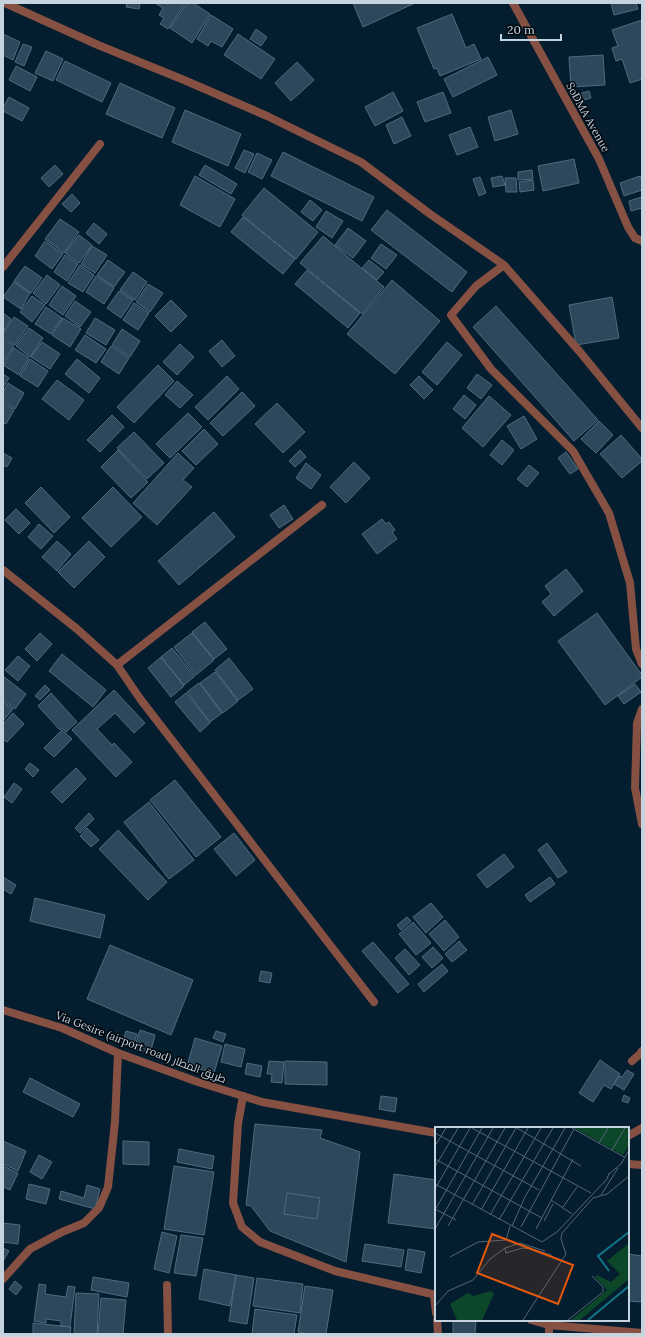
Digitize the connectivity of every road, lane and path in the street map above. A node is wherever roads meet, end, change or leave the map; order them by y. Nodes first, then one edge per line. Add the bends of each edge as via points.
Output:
1 (4, 3) edge
2 (513, 3) edge
3 (100, 144) dead end
4 (642, 242) edge
5 (504, 266) junction
6 (3, 267) edge
7 (642, 428) edge
8 (322, 505) dead end
9 (3, 570) edge
10 (642, 664) edge
11 (117, 666) junction
12 (642, 709) edge
13 (642, 824) edge
14 (374, 1002) dead end
15 (3, 1010) edge
16 (642, 1051) edge
17 (118, 1053) junction
18 (632, 1061) dead end
19 (243, 1096) junction
20 (642, 1128) edge
21 (435, 1133) edge
22 (629, 1135) edge
23 (629, 1164) edge
24 (642, 1165) edge
25 (3, 1279) edge
26 (167, 1285) dead end
27 (435, 1295) edge
28 (437, 1321) edge
29 (535, 1321) edge
30 (549, 1325) junction
31 (642, 1333) edge
32 (168, 1334) edge
33 (438, 1334) edge
34 (549, 1334) edge

1 - 5 street via 267,116 361,162
2 - 4 street, SoDMA Avenue via 599,159 628,227 635,238
3 - 6 street
5 - 7 street via 580,352
5 - 10 street via 476,286 451,315 491,369 573,451 609,512 630,583 636,649
8 - 11 street
9 - 11 street via 77,629
11 - 14 street
12 - 13 street via 637,723 636,788
15 - 17 street, Via Gesire (airport road) طريق المطار via 62,1028
16 - 18 street
17 - 19 street, Via Gesire (airport road) طريق المطار
17 - 25 street via 115,1122 108,1188 99,1208 84,1223 30,1249
19 - 21 street, Via Gesire (airport road) طريق المطار via 262,1102
19 - 27 street via 238,1124 233,1202 242,1228 260,1242 335,1271
20 - 22 street
23 - 24 street
26 - 32 street
28 - 33 street
29 - 30 street
30 - 31 street
30 - 34 street

